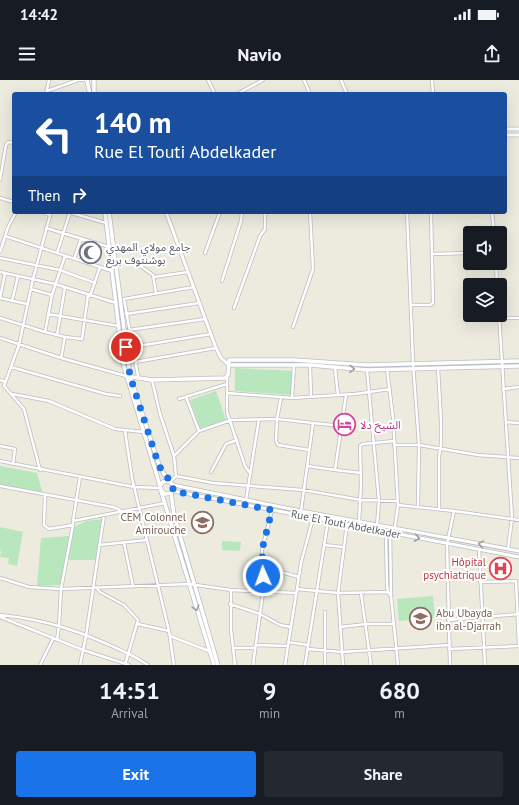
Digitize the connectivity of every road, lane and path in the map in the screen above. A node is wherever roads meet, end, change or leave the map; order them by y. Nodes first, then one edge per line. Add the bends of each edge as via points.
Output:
1 (49, 80) edge
2 (77, 80) edge
3 (85, 80) edge
4 (93, 80) edge
5 (208, 80) edge
6 (263, 80) edge
7 (304, 80) edge
8 (341, 80) edge
9 (432, 80) edge
10 (48, 92) edge
11 (89, 92) edge
12 (94, 92) edge
13 (214, 92) edge
14 (241, 92) edge
15 (309, 92) edge
16 (347, 92) edge
17 (433, 92) edge
18 (507, 129) edge
19 (519, 129) edge
20 (507, 135) edge
21 (519, 135) edge
22 (12, 143) edge
23 (0, 180) edge
24 (0, 198) edge
25 (12, 201) edge
26 (15, 214) edge
27 (50, 214) edge
28 (68, 214) edge
29 (76, 214) edge
30 (105, 214) edge
31 (109, 214) edge
32 (167, 214) edge
33 (219, 214) edge
34 (242, 214) edge
35 (265, 214) edge
36 (310, 214) edge
37 (407, 214) edge
38 (431, 214) edge
39 (492, 214) edge
40 (106, 223) junction
41 (493, 226) edge
42 (46, 228) junction
43 (0, 234) edge
44 (63, 234) junction
45 (5, 236) junction
46 (81, 239) junction
47 (40, 247) junction
48 (108, 247) junction
49 (0, 252) edge
50 (57, 253) junction
51 (205, 253) dead end
52 (463, 253) edge
53 (432, 254) junction
54 (65, 256) junction
55 (0, 258) edge
56 (74, 259) junction
57 (36, 264) junction
58 (139, 265) dead end
59 (100, 267) junction
60 (60, 270) junction
61 (112, 271) junction
62 (0, 272) edge
63 (188, 272) junction
64 (5, 273) junction
65 (18, 276) junction
66 (154, 277) junction
67 (32, 279) junction
68 (222, 281) dead end
69 (94, 283) junction
70 (55, 284) junction
71 (65, 287) junction
72 (194, 287) junction
73 (31, 289) junction
74 (156, 293) junction
75 (52, 295) junction
76 (89, 295) junction
77 (0, 298) edge
78 (12, 302) junction
79 (116, 303) junction
80 (199, 303) junction
81 (27, 304) junction
82 (411, 305) junction
83 (234, 308) dead end
84 (48, 314) junction
85 (126, 314) junction
86 (61, 316) junction
87 (507, 317) edge
88 (0, 318) edge
89 (205, 318) junction
90 (519, 318) edge
91 (86, 321) junction
92 (499, 322) edge
93 (24, 326) junction
94 (119, 326) junction
95 (293, 327) dead end
96 (129, 330) junction
97 (45, 332) junction
98 (210, 334) junction
99 (57, 335) junction
100 (65, 337) junction
101 (0, 338) edge
102 (19, 346) junction
103 (132, 347) junction
104 (216, 348) junction
105 (61, 358) junction
106 (519, 361) edge
107 (135, 362) junction
108 (229, 362) junction
109 (413, 363) junction
110 (502, 363) junction
111 (294, 365) junction
112 (310, 365) junction
113 (519, 366) edge
114 (11, 367) junction
115 (335, 368) junction
116 (414, 368) junction
117 (438, 368) junction
118 (387, 369) junction
119 (367, 370) junction
120 (128, 376) junction
121 (138, 376) junction
122 (227, 377) junction
123 (0, 380) edge
124 (152, 380) junction
125 (5, 382) junction
126 (228, 384) junction
127 (519, 387) edge
128 (504, 389) junction
129 (390, 390) junction
130 (368, 392) junction
131 (227, 393) junction
132 (12, 394) junction
133 (338, 395) junction
134 (346, 395) junction
135 (120, 396) dead end
136 (311, 396) junction
137 (186, 397) junction
138 (281, 398) junction
139 (292, 398) junction
140 (179, 399) dead end
141 (259, 419) junction
142 (277, 419) junction
143 (231, 420) junction
144 (506, 422) junction
145 (519, 422) edge
146 (313, 423) junction
147 (341, 426) junction
148 (125, 431) junction
149 (199, 431) junction
150 (144, 432) junction
151 (237, 440) junction
152 (394, 442) junction
153 (373, 443) junction
154 (394, 445) junction
155 (419, 445) junction
156 (0, 446) edge
157 (440, 449) junction
158 (309, 450) junction
159 (174, 456) junction
160 (508, 458) junction
161 (519, 458) edge
162 (0, 462) edge
163 (13, 464) junction
164 (307, 466) junction
165 (40, 470) junction
166 (335, 470) junction
167 (211, 472) dead end
168 (250, 473) junction
169 (361, 473) junction
170 (176, 476) junction
171 (80, 477) junction
172 (169, 481) junction
173 (173, 485) junction
174 (0, 486) edge
175 (134, 487) junction
176 (248, 487) junction
177 (160, 488) junction
178 (303, 490) junction
179 (172, 492) junction
180 (45, 495) junction
181 (361, 500) junction
182 (76, 501) junction
183 (246, 501) junction
184 (379, 501) junction
185 (398, 501) junction
186 (166, 503) junction
187 (398, 505) junction
188 (418, 507) junction
189 (139, 508) junction
190 (439, 509) junction
191 (272, 510) junction
192 (454, 510) junction
193 (121, 511) junction
194 (301, 511) junction
195 (104, 515) junction
196 (313, 518) junction
197 (512, 518) junction
198 (519, 520) edge
199 (73, 521) junction
200 (328, 521) junction
201 (359, 522) junction
202 (347, 524) junction
203 (73, 525) junction
204 (377, 525) junction
205 (386, 526) junction
206 (390, 527) junction
207 (395, 527) junction
208 (388, 532) junction
209 (439, 536) junction
210 (448, 538) junction
211 (147, 540) junction
212 (438, 542) junction
213 (124, 543) junction
214 (447, 544) junction
215 (100, 545) junction
216 (324, 545) junction
217 (343, 547) junction
218 (479, 549) junction
219 (508, 549) junction
220 (519, 551) edge
221 (519, 557) edge
222 (387, 566) junction
223 (391, 566) junction
224 (262, 567) junction
225 (299, 577) junction
226 (0, 578) edge
227 (480, 582) junction
228 (189, 584) junction
229 (194, 585) junction
230 (133, 586) junction
231 (157, 586) junction
232 (95, 588) junction
233 (61, 589) junction
234 (297, 589) junction
235 (231, 590) junction
236 (316, 591) junction
237 (263, 592) junction
238 (390, 592) junction
239 (296, 593) junction
240 (361, 593) junction
241 (338, 594) junction
242 (230, 604) junction
243 (325, 612) dead end
244 (260, 614) junction
245 (519, 614) edge
246 (0, 616) edge
247 (482, 616) junction
248 (448, 620) junction
249 (138, 624) junction
250 (366, 624) junction
251 (392, 624) junction
252 (60, 626) junction
253 (291, 627) junction
254 (340, 627) junction
255 (168, 631) junction
256 (86, 636) junction
257 (170, 636) junction
258 (53, 639) junction
259 (57, 640) junction
260 (288, 642) junction
261 (449, 645) junction
262 (288, 646) junction
263 (519, 646) edge
264 (255, 647) junction
265 (308, 647) junction
266 (484, 647) junction
267 (233, 648) junction
268 (396, 649) junction
269 (449, 649) junction
270 (83, 650) junction
271 (209, 651) junction
272 (326, 651) junction
273 (370, 651) junction
274 (342, 652) junction
275 (128, 653) junction
276 (125, 664) edge
277 (40, 665) edge
278 (80, 665) edge
279 (129, 665) edge
280 (148, 665) edge
281 (174, 665) edge
282 (214, 665) edge
283 (218, 665) edge
284 (235, 665) edge
285 (253, 665) edge
286 (285, 665) edge
287 (305, 665) edge
288 (325, 665) edge
289 (343, 665) edge
290 (371, 665) edge
291 (398, 665) edge
292 (450, 665) edge
293 (485, 665) edge

1 - 10 street
2 - 3 street
2 - 10 street
3 - 4 main road
3 - 11 main road
4 - 12 main road
5 - 13 street
6 - 14 street
7 - 15 street
8 - 16 street
9 - 17 street
18 - 19 street
20 - 21 street
22 - 23 street via 8,142 6,145
24 - 25 street
26 - 45 street
27 - 42 street
28 - 44 street
29 - 40 street
30 - 40 main road
31 - 120 main road
32 - 63 street
33 - 51 street
34 - 68 street
35 - 83 street via 265,229 260,236
36 - 95 street via 313,269
37 - 82 street
38 - 53 street
39 - 41 street
40 - 48 main road
42 - 44 street
42 - 47 street
43 - 45 street
44 - 46 street
44 - 50 street
45 - 47 street
45 - 49 street
46 - 48 street
46 - 56 street
47 - 50 street
47 - 57 street
48 - 61 main road
50 - 54 street
52 - 53 street
53 - 82 street via 433,304
54 - 56 street
54 - 60 street
55 - 57 street
56 - 59 street
57 - 60 street
57 - 67 street
58 - 66 street
59 - 61 street
59 - 69 street
60 - 69 street
60 - 70 street
61 - 79 main road
62 - 64 street
63 - 66 street
63 - 72 street
64 - 65 street
64 - 77 street
65 - 67 street
65 - 78 street
66 - 74 street
67 - 70 street
67 - 73 street
69 - 76 street
70 - 71 street
70 - 75 street
71 - 76 street
71 - 86 street
72 - 74 street
72 - 80 street
73 - 75 street
73 - 81 street
74 - 85 street via 125,298
75 - 84 street
76 - 79 street
76 - 91 street
77 - 78 street
78 - 81 street
79 - 94 main road
80 - 85 street
80 - 89 street
81 - 93 street
82 - 109 street
84 - 86 street
84 - 97 street
85 - 96 street
86 - 91 street
86 - 99 street
87 - 90 street
88 - 93 street
89 - 96 street
89 - 98 street
91 - 94 street
91 - 100 street via 82,339
92 - 110 street
93 - 97 street
93 - 102 street
94 - 120 main road
96 - 103 street
97 - 99 street
98 - 103 street
98 - 104 street
99 - 100 street
100 - 105 street
101 - 102 street
102 - 105 street
102 - 114 street
103 - 107 street
104 - 107 street
104 - 108 street via 219,355
105 - 120 street
106 - 110 main road
107 - 121 street
108 - 109 main road via 294,360 367,365
108 - 111 main road
108 - 122 main road
109 - 110 main road
109 - 116 street
110 - 113 main road
110 - 117 main road
110 - 128 street
111 - 112 main road
111 - 139 street
112 - 115 main road
112 - 136 street
114 - 125 street
114 - 135 street
115 -> 119 main road
115 - 133 street
116 - 117 main road
116 - 118 main road
116 - 155 street
117 - 157 street
118 - 119 main road
118 - 129 street
119 - 130 street
120 - 121 main road
120 - 150 main road
120 - 172 main road via 159,466
121 - 124 main road
122 - 124 main road
122 - 126 street
123 - 125 street
124 - 159 street
125 - 132 street via 5,387
126 - 131 street
126 - 137 street
127 - 128 street
128 - 144 street
129 - 130 street
129 - 152 street
130 - 134 street
130 - 153 street
131 - 138 street
131 - 143 street via 227,412
132 - 148 street via 49,401 105,426
132 - 165 street via 24,409
133 - 134 street
133 - 136 street
134 - 147 street
136 - 139 street
137 - 140 street
137 - 149 street
138 - 139 street
138 - 142 street
141 - 142 street
141 - 143 street
141 - 168 street
142 - 146 street
142 - 158 street via 278,445
143 - 149 street
143 - 151 street
144 - 145 street
144 - 160 street
146 - 147 street
146 - 158 street
147 - 166 street
148 - 150 street
148 - 175 street
149 - 159 street
150 - 177 main road
151 - 167 street via 226,444
151 - 168 street via 245,466
152 - 153 street
152 - 154 street
153 - 169 street via 360,446
153 - 184 street
154 - 155 street
154 - 185 street
155 - 157 street
155 - 188 street
156 - 163 street via 14,449
157 - 160 street
157 - 190 street
158 - 164 street
159 - 170 street
160 - 161 street
160 - 197 street
162 - 163 street
163 - 165 street
164 - 166 street
164 - 178 street
165 - 171 street
166 - 169 street
168 - 176 street
169 - 181 street
170 - 172 street
170 - 176 street
171 - 175 street
171 - 182 street
172 - 173 main road
172 - 177 main road via 163,482
173 - 179 main road
173 - 183 street, Rue El Touti Abdelkader
174 - 180 street
175 - 177 street
175 - 189 street
176 - 178 street
176 - 183 street
177 - 179 main road via 165,494
177 - 186 main road
178 - 181 street
178 - 194 street
179 - 191 street, Rue El Touti Abdelkader
179 - 229 main road via 175,519
180 - 182 street
180 - 203 street via 45,528
181 - 184 street
181 - 201 street
182 - 193 street via 113,507
182 - 199 street
183 - 194 street, Rue El Touti Abdelkader
184 - 185 street
184 - 204 street
185 - 187 street
186 - 189 street
186 - 228 main road
187 - 188 street
187 - 207 street
188 - 190 street
189 - 193 street
189 - 211 street
190 - 192 street
191 - 196 street, Rue El Touti Abdelkader
191 - 224 street via 262,550
192 - 197 street
192 - 210 street
193 - 195 street
194 - 201 street, Rue El Touti Abdelkader
195 - 199 street
195 - 215 street
196 - 200 street, Rue El Touti Abdelkader
196 - 225 street
197 - 198 street
197 - 219 street
199 - 203 street
200 - 202 street, Rue El Touti Abdelkader
200 - 216 street
201 - 204 street, Rue El Touti Abdelkader
202 - 208 street, Rue El Touti Abdelkader
202 - 217 street
203 - 233 street
204 - 205 street, Rue El Touti Abdelkader
205 - 206 street, Rue El Touti Abdelkader
205 - 208 street
206 - 207 street, Rue El Touti Abdelkader
206 - 208 street
207 - 209 street, Rue El Touti Abdelkader
208 -> 212 street, Rue El Touti Abdelkader
208 - 222 street
208 - 223 street
209 - 210 street, Rue El Touti Abdelkader
209 - 212 street
210 - 214 street
219 -> 210 street, Rue El Touti Abdelkader
211 - 213 street
211 - 231 street
212 - 214 street, Rue El Touti Abdelkader
213 - 215 street
213 - 230 street
214 - 218 street, Rue El Touti Abdelkader
214 - 248 street
215 - 232 street
216 - 217 street
216 - 236 street
217 - 241 street
218 - 221 street, Rue El Touti Abdelkader
218 - 227 street
219 - 220 street, Rue El Touti Abdelkader
222 - 223 street
222 - 238 street
223 - 238 street
224 - 225 street
224 - 237 street
225 - 234 street
226 - 233 street via 29,588
227 - 245 street via 516,581
227 - 247 street
228 - 229 street
228 - 231 street
228 -> 271 main road
229 - 235 street
229 - 283 main road
230 - 231 street
230 - 232 street
231 - 255 street
232 - 233 street
232 - 249 street via 124,605 137,618
232 - 256 street
233 - 252 street
234 - 236 street
234 - 239 street
235 - 237 street
235 - 242 street
236 - 241 street
236 - 265 street
237 - 239 street
237 - 244 street
238 - 240 street
238 - 251 street
239 - 253 street
240 - 241 street
240 - 250 street
241 - 254 street
242 - 244 street
242 - 267 street
243 - 272 street
244 - 253 street via 280,625
244 - 264 street
245 - 247 street
245 - 263 street
246 - 252 street via 35,619
246 - 258 street
247 - 248 street
247 - 266 street
248 - 261 street
249 - 255 street
249 - 275 street
250 - 251 street
250 - 254 street
250 - 273 street
251 - 268 street
252 - 256 street
252 - 259 street
253 - 260 street
254 - 274 street
255 - 257 street
256 - 270 street
256 - 275 street
257 - 271 street
257 - 281 street
258 - 259 street
258 - 277 street
259 - 270 street
260 - 262 street
260 - 265 street
261 - 268 street
261 - 269 street
262 - 264 street
262 - 286 street
263 - 266 street
264 - 267 street
264 - 285 street
265 - 272 street
265 - 287 street
266 - 269 street
266 - 293 street
267 - 284 street
268 - 273 street
268 - 291 street
269 - 292 street
270 - 276 street
270 - 278 street
271 - 282 main road
272 - 274 street
272 - 288 street
273 - 274 street
273 - 290 street
274 - 289 street
275 - 276 street
275 - 280 street
276 - 279 street

